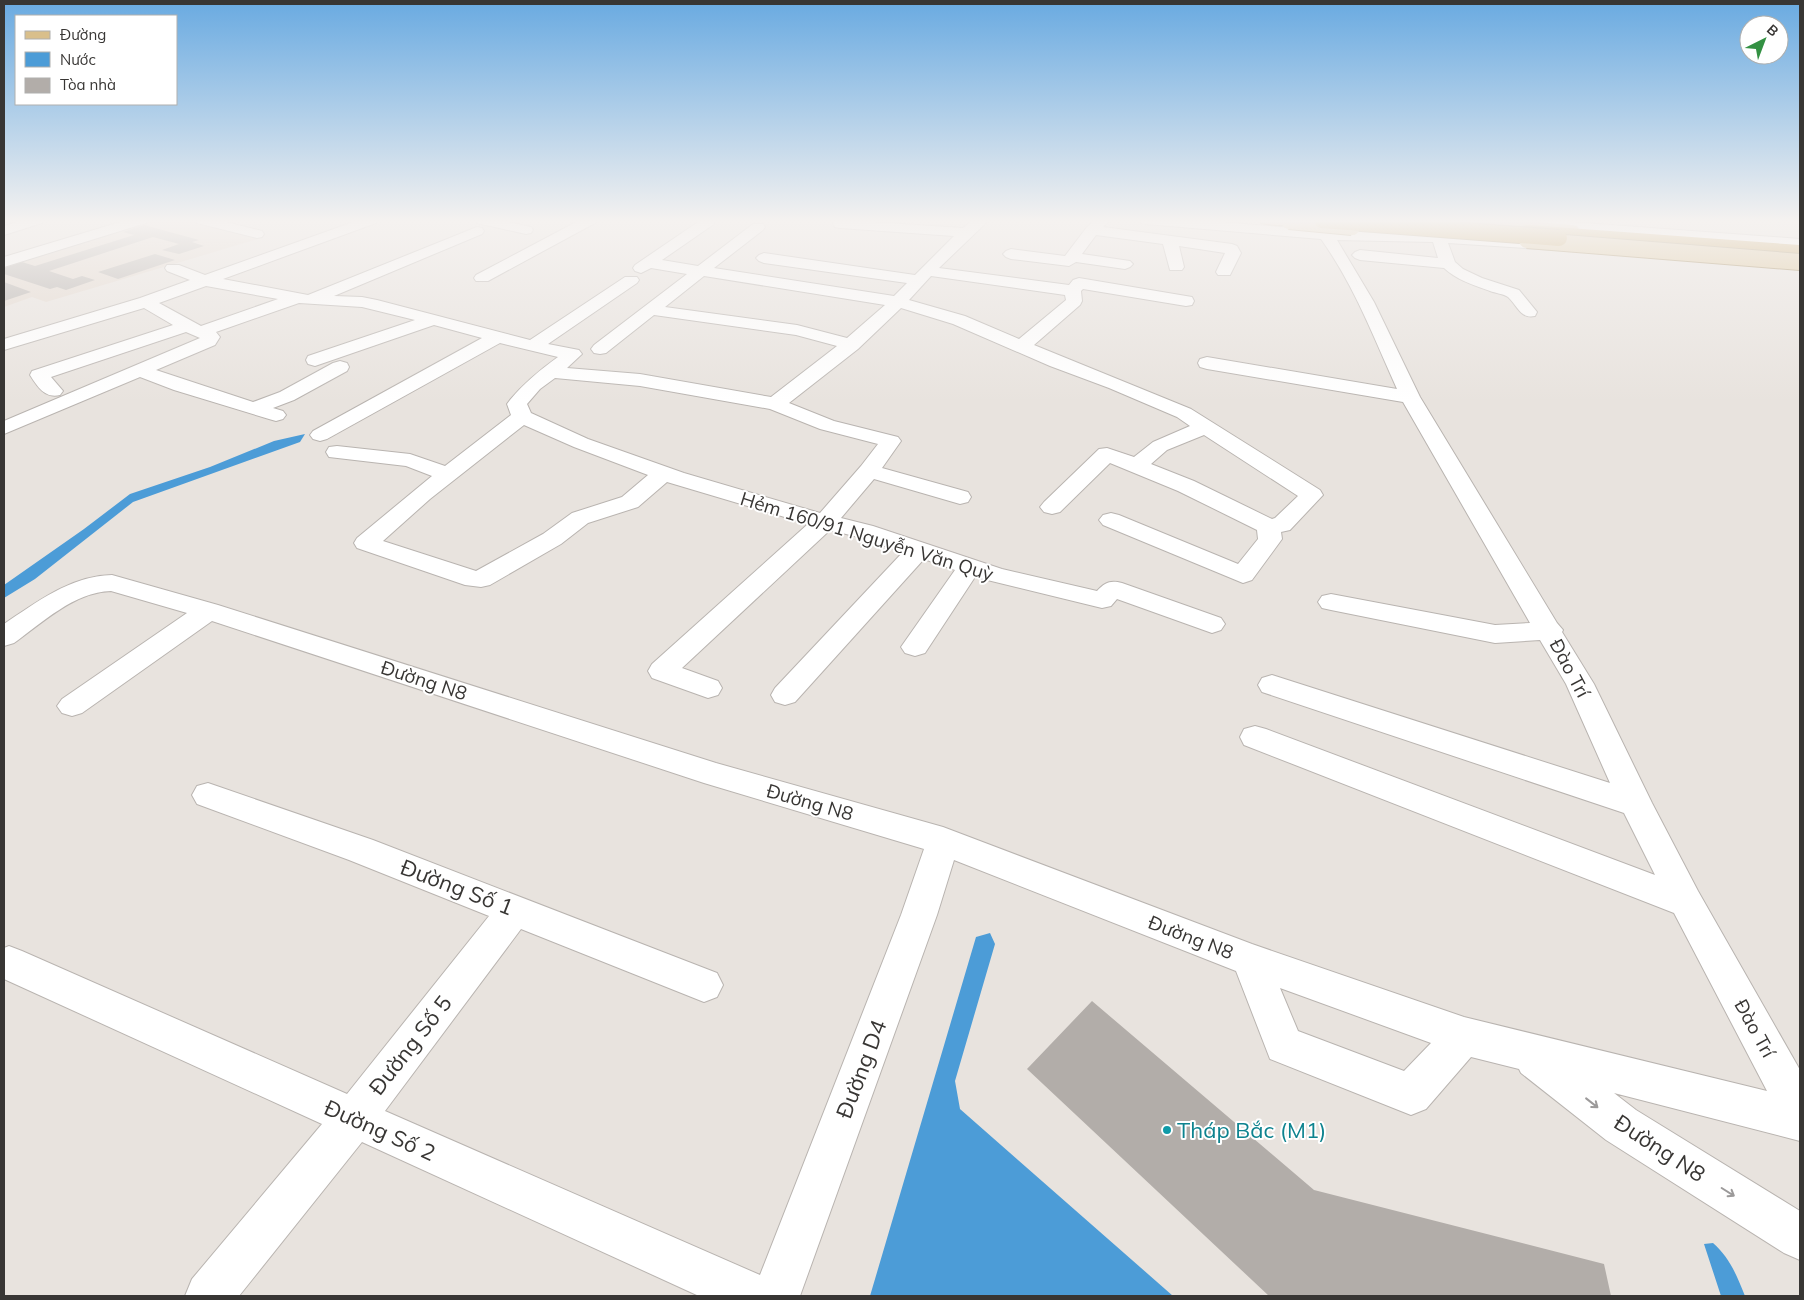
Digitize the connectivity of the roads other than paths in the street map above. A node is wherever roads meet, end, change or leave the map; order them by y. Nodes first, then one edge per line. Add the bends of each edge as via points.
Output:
1 (206, 281) joint
2 (347, 281) edge
3 (625, 281) edge
4 (689, 281) edge
5 (762, 281) edge
6 (919, 281) edge
7 (997, 281) edge
8 (1354, 281) edge
9 (1478, 281) edge
10 (1073, 291) junction
11 (303, 299) junction
12 (1186, 301) dead end
13 (146, 302) junction
14 (898, 302) junction
15 (651, 310) junction
16 (1529, 312) dead end
17 (433, 320) junction
18 (194, 329) junction
19 (497, 337) junction
20 (4, 345) edge
21 (852, 345) junction
22 (533, 346) junction
23 (1021, 347) junction
24 (600, 349) dead end
25 (315, 360) dead end
26 (1206, 363) dead end
27 (340, 366) dead end
28 (141, 371) junction
29 (554, 372) junction
30 (53, 390) dead end
31 (1410, 397) junction
32 (775, 404) junction
33 (254, 408) junction
34 (276, 415) dead end
35 (522, 417) junction
36 (1206, 427) junction
37 (4, 428) edge
38 (320, 435) dead end
39 (337, 452) dead end
40 (1136, 466) junction
41 (869, 472) junction
42 (447, 474) junction
43 (663, 474) junction
44 (960, 497) dead end
45 (1052, 507) dead end
46 (1111, 520) dead end
47 (825, 522) junction
48 (1268, 526) junction
49 (919, 550) junction
50 (969, 567) junction
51 (1331, 602) dead end
52 (209, 611) junction
53 (1212, 624) dead end
54 (1550, 630) junction
55 (4, 637) edge
56 (915, 647) dead end
57 (1272, 685) dead end
58 (708, 688) dead end
59 (785, 695) dead end
60 (72, 706) dead end
61 (1255, 737) dead end
62 (208, 795) dead end
63 (1636, 804) junction
64 (943, 841) junction
65 (1686, 902) junction
66 (515, 910) junction
67 (1250, 960) junction
68 (9, 963) dead end
69 (704, 985) dead end
70 (1464, 1036) junction
71 (1526, 1052) junction
72 (1800, 1110) edge
73 (354, 1118) junction
74 (1800, 1120) edge
75 (1800, 1237) edge
76 (209, 1296) edge
77 (752, 1296) edge
78 (776, 1296) edge

1 - 11 street
1 - 13 street
2 - 11 street
3 - 22 street
4 - 15 street
5 - 14 street
6 - 14 street
7 - 10 street
8 - 31 street, Đào Trí
9 - 16 street via 1514,293
10 - 12 street via 1079,283
10 - 23 street via 1074,301
11 - 17 street via 362,302
11 - 18 street
13 - 18 street
13 - 20 street
14 - 21 street
14 - 23 street via 959,320
15 - 21 street via 797,330
15 - 24 street
17 - 19 street
17 - 25 street
18 - 28 street via 211,337 209,341
18 - 30 street via 39,375
19 - 22 street
19 - 38 street
21 - 32 street
22 - 29 street via 573,354
23 - 36 street via 1184,413
26 - 31 street
27 - 33 street via 287,396
28 - 33 street
28 - 37 street
29 - 32 street via 640,380
29 - 35 street via 533,384 517,404
31 - 54 street, Đào Trí
32 - 41 street via 827,425 891,441
33 - 34 street
35 - 42 street
35 - 43 street, Hẻm 160/91 Nguyễn Văn Quỳ
36 - 40 street via 1160,446
36 - 48 street via 1312,495 1282,525
39 - 42 street via 410,460
40 - 45 street via 1108,454
40 - 48 street
41 - 44 street
41 - 47 street
42 - 43 street via 366,543 480,579 552,539 580,518 630,502
43 - 47 street, Hẻm 160/91 Nguyễn Văn Quỳ
46 - 48 street via 1243,575 1270,538
47 - 49 street, Hẻm 160/91 Nguyễn Văn Quỳ via 865,531
47 - 58 street via 662,671
49 - 50 street, Hẻm 160/91 Nguyễn Văn Quỳ
49 - 59 street
50 - 53 street, Hẻm 160/91 Nguyễn Văn Quỳ via 1102,600 1113,589
50 - 56 street
51 - 54 street via 1495,634
52 - 55 street, Đường N8 via 102,582 63,598
52 - 60 street
52 - 64 street, Đường N8 via 715,775
54 - 63 street, Đào Trí via 1580,684
57 - 63 street
61 - 65 street
62 - 66 street, Đường Số 1
63 - 65 street, Đào Trí
64 - 67 street, Đường N8
64 - 78 street, Đường D4 via 919,916
65 - 72 street, Đào Trí
66 - 69 street, Đường Số 1
66 - 73 street, Đường Số 5
67 - 70 street, Đường N8
67 - 70 street via 1284,1045 1411,1094
68 - 73 street, Đường Số 2
70 - 71 street, Đường N8
71 - 74 street, Đường N8
71 -> 75 street, Đường N8 via 1620,1125
73 - 76 street, Đường Số 5
73 - 77 street, Đường Số 2

